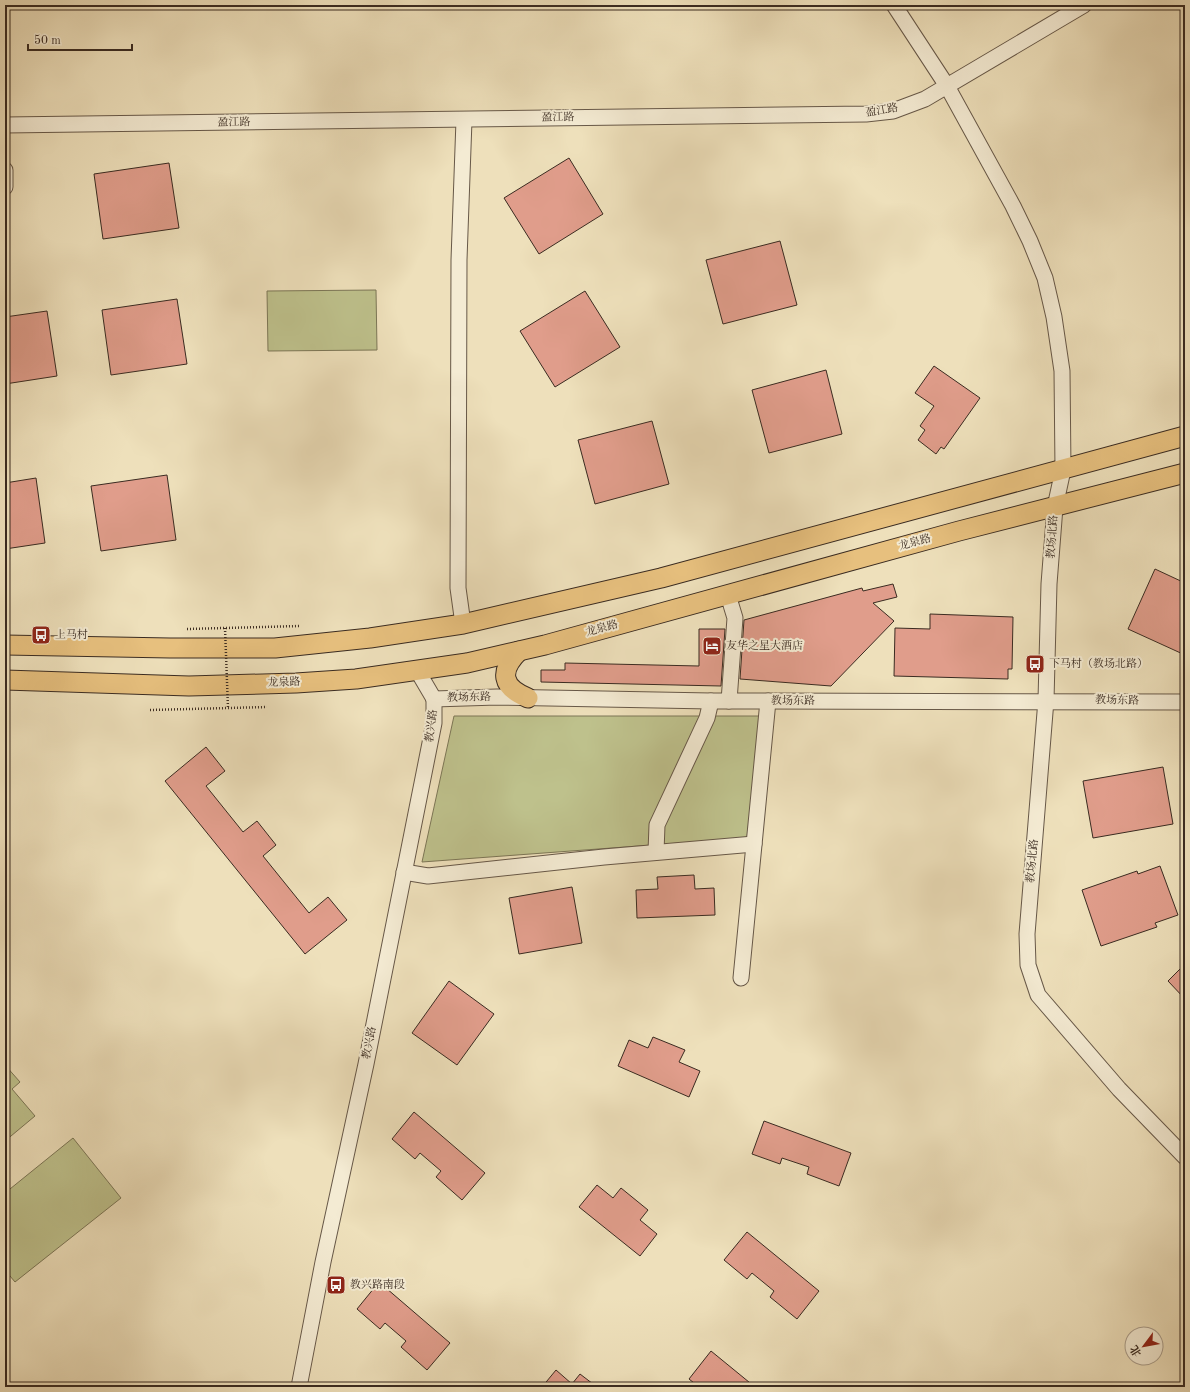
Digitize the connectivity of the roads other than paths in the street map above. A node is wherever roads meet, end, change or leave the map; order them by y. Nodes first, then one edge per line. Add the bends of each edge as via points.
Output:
1 (894, 5) edge
2 (1084, 5) edge
3 (947, 86) junction
4 (464, 120) junction
5 (5, 125) edge
6 (5, 170) edge
7 (5, 187) edge
8 (1185, 436) edge
9 (1063, 470) junction
10 (1185, 473) edge
11 (1055, 507) junction
12 (728, 595) junction
13 (463, 624) junction
14 (5, 645) edge
15 (519, 651) junction
16 (417, 670) junction
17 (5, 680) edge
18 (528, 698) junction
19 (434, 699) junction
20 (1046, 700) junction
21 (711, 701) junction
22 (730, 701) junction
23 (768, 701) junction
24 (1185, 702) edge
25 (754, 844) junction
26 (656, 852) junction
27 (404, 872) junction
28 (741, 978) dead end
29 (1185, 1157) edge
30 (299, 1387) edge

1 - 3 street, 教场北路
2 - 3 street, 盈江路
3 - 4 street, 盈江路 via 925,99 892,111 866,114
3 - 9 street, 教场北路 via 1013,206 1046,278 1062,371
4 - 5 street, 盈江路
4 - 13 street via 459,260 458,588
6 - 7 street
8 - 9 main road
9 - 11 street, 教场北路
9 - 13 main road via 661,578
10 - 11 main road, 龙泉路
11 - 12 main road, 龙泉路
11 - 20 street, 教场北路 via 1049,584
12 - 15 main road, 龙泉路
12 - 22 street via 735,618
13 - 14 main road via 370,638 275,648
15 - 16 main road, 龙泉路 via 467,663
15 - 18 main road via 508,664 507,682 515,693
16 - 17 main road, 龙泉路 via 341,680 189,686
16 - 19 street, 教场东路
18 - 19 street, 教场东路
18 - 21 street, 教场东路
19 - 27 street, 教兴路 via 434,723
20 - 23 street, 教场东路
20 - 24 street, 教场东路
20 - 29 street, 教场北路 via 1027,934 1028,965 1038,994 1119,1089
21 - 22 street, 教场东路
21 - 26 street via 707,718 657,825
22 - 23 street, 教场东路
23 - 25 street
25 - 26 street
25 - 28 street
26 - 27 street via 428,876
27 - 30 street, 教兴路

